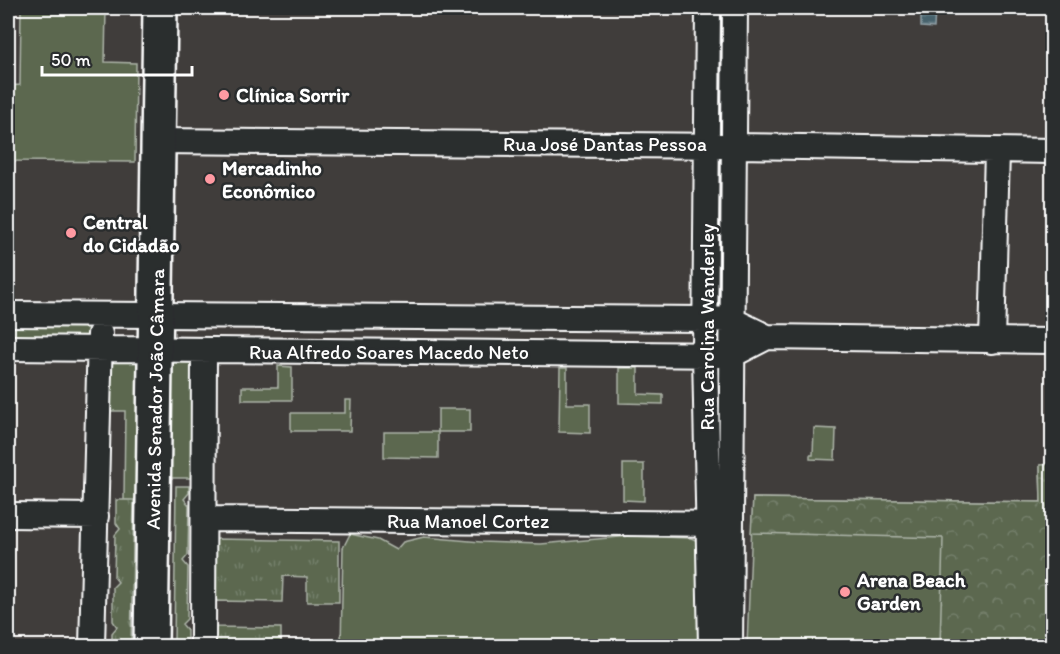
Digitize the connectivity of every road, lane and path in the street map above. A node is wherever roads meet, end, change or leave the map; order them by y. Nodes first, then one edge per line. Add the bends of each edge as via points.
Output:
1 (160, 8) edge
2 (708, 8) edge
3 (735, 8) edge
4 (158, 141) junction
5 (708, 145) junction
6 (734, 146) junction
7 (997, 151) junction
8 (1053, 151) edge
9 (8, 314) edge
10 (101, 315) junction
11 (155, 316) junction
12 (234, 316) junction
13 (705, 319) junction
14 (732, 320) junction
15 (767, 337) junction
16 (992, 341) junction
17 (1053, 341) edge
18 (8, 348) edge
19 (100, 349) junction
20 (155, 350) junction
21 (204, 351) junction
22 (234, 351) junction
23 (705, 354) junction
24 (732, 355) junction
25 (8, 515) edge
26 (96, 516) junction
27 (204, 519) junction
28 (721, 524) junction
29 (92, 646) edge
30 (151, 646) edge
31 (203, 646) edge
32 (711, 646) edge
33 (730, 646) edge

1 - 4 main road, Avenida Senador João Câmara
2 - 5 street, Rua Carolina Wanderley
3 - 6 street, Rua Carolina Wanderley
4 - 5 street, Rua José Dantas Pessoa
4 - 11 main road, Avenida Senador João Câmara
5 - 6 street, Rua José Dantas Pessoa
5 - 13 street, Rua Carolina Wanderley
6 - 7 street, Rua José Dantas Pessoa
6 - 14 street, Rua Carolina Wanderley
7 - 8 street, Rua José Dantas Pessoa
7 - 16 street
9 - 10 street, Rua Alfredo Soares Macedo Neto
10 - 11 street, Rua Alfredo Soares Macedo Neto
10 - 19 street
11 - 12 street, Rua Alfredo Soares Macedo Neto
11 - 20 main road, Avenida Senador João Câmara
12 - 13 street, Rua Alfredo Soares Macedo Neto
12 - 22 street
13 - 14 street, Rua Alfredo Soares Macedo Neto
13 - 23 street, Rua Carolina Wanderley
14 - 15 street, Rua Alfredo Soares Macedo Neto
14 - 24 street, Rua Carolina Wanderley
15 - 16 street, Rua Alfredo Soares Macedo Neto
15 - 24 street, Rua Alfredo Soares Macedo Neto
16 - 17 street, Rua Alfredo Soares Macedo Neto
18 - 19 street, Rua Alfredo Soares Macedo Neto
19 - 20 street, Rua Alfredo Soares Macedo Neto
19 - 26 street
20 - 21 street, Rua Alfredo Soares Macedo Neto
20 - 30 main road, Avenida Senador João Câmara
21 - 22 street, Rua Alfredo Soares Macedo Neto
21 - 27 street
22 - 23 street, Rua Alfredo Soares Macedo Neto
23 - 24 street, Rua Alfredo Soares Macedo Neto
23 - 28 street, Rua Carolina Wanderley
24 - 28 street, Rua Carolina Wanderley
25 - 26 street
26 - 29 street
27 - 28 street, Rua Manoel Cortez
27 - 31 street
28 - 32 street, Rua Carolina Wanderley
28 - 33 street, Rua Carolina Wanderley

